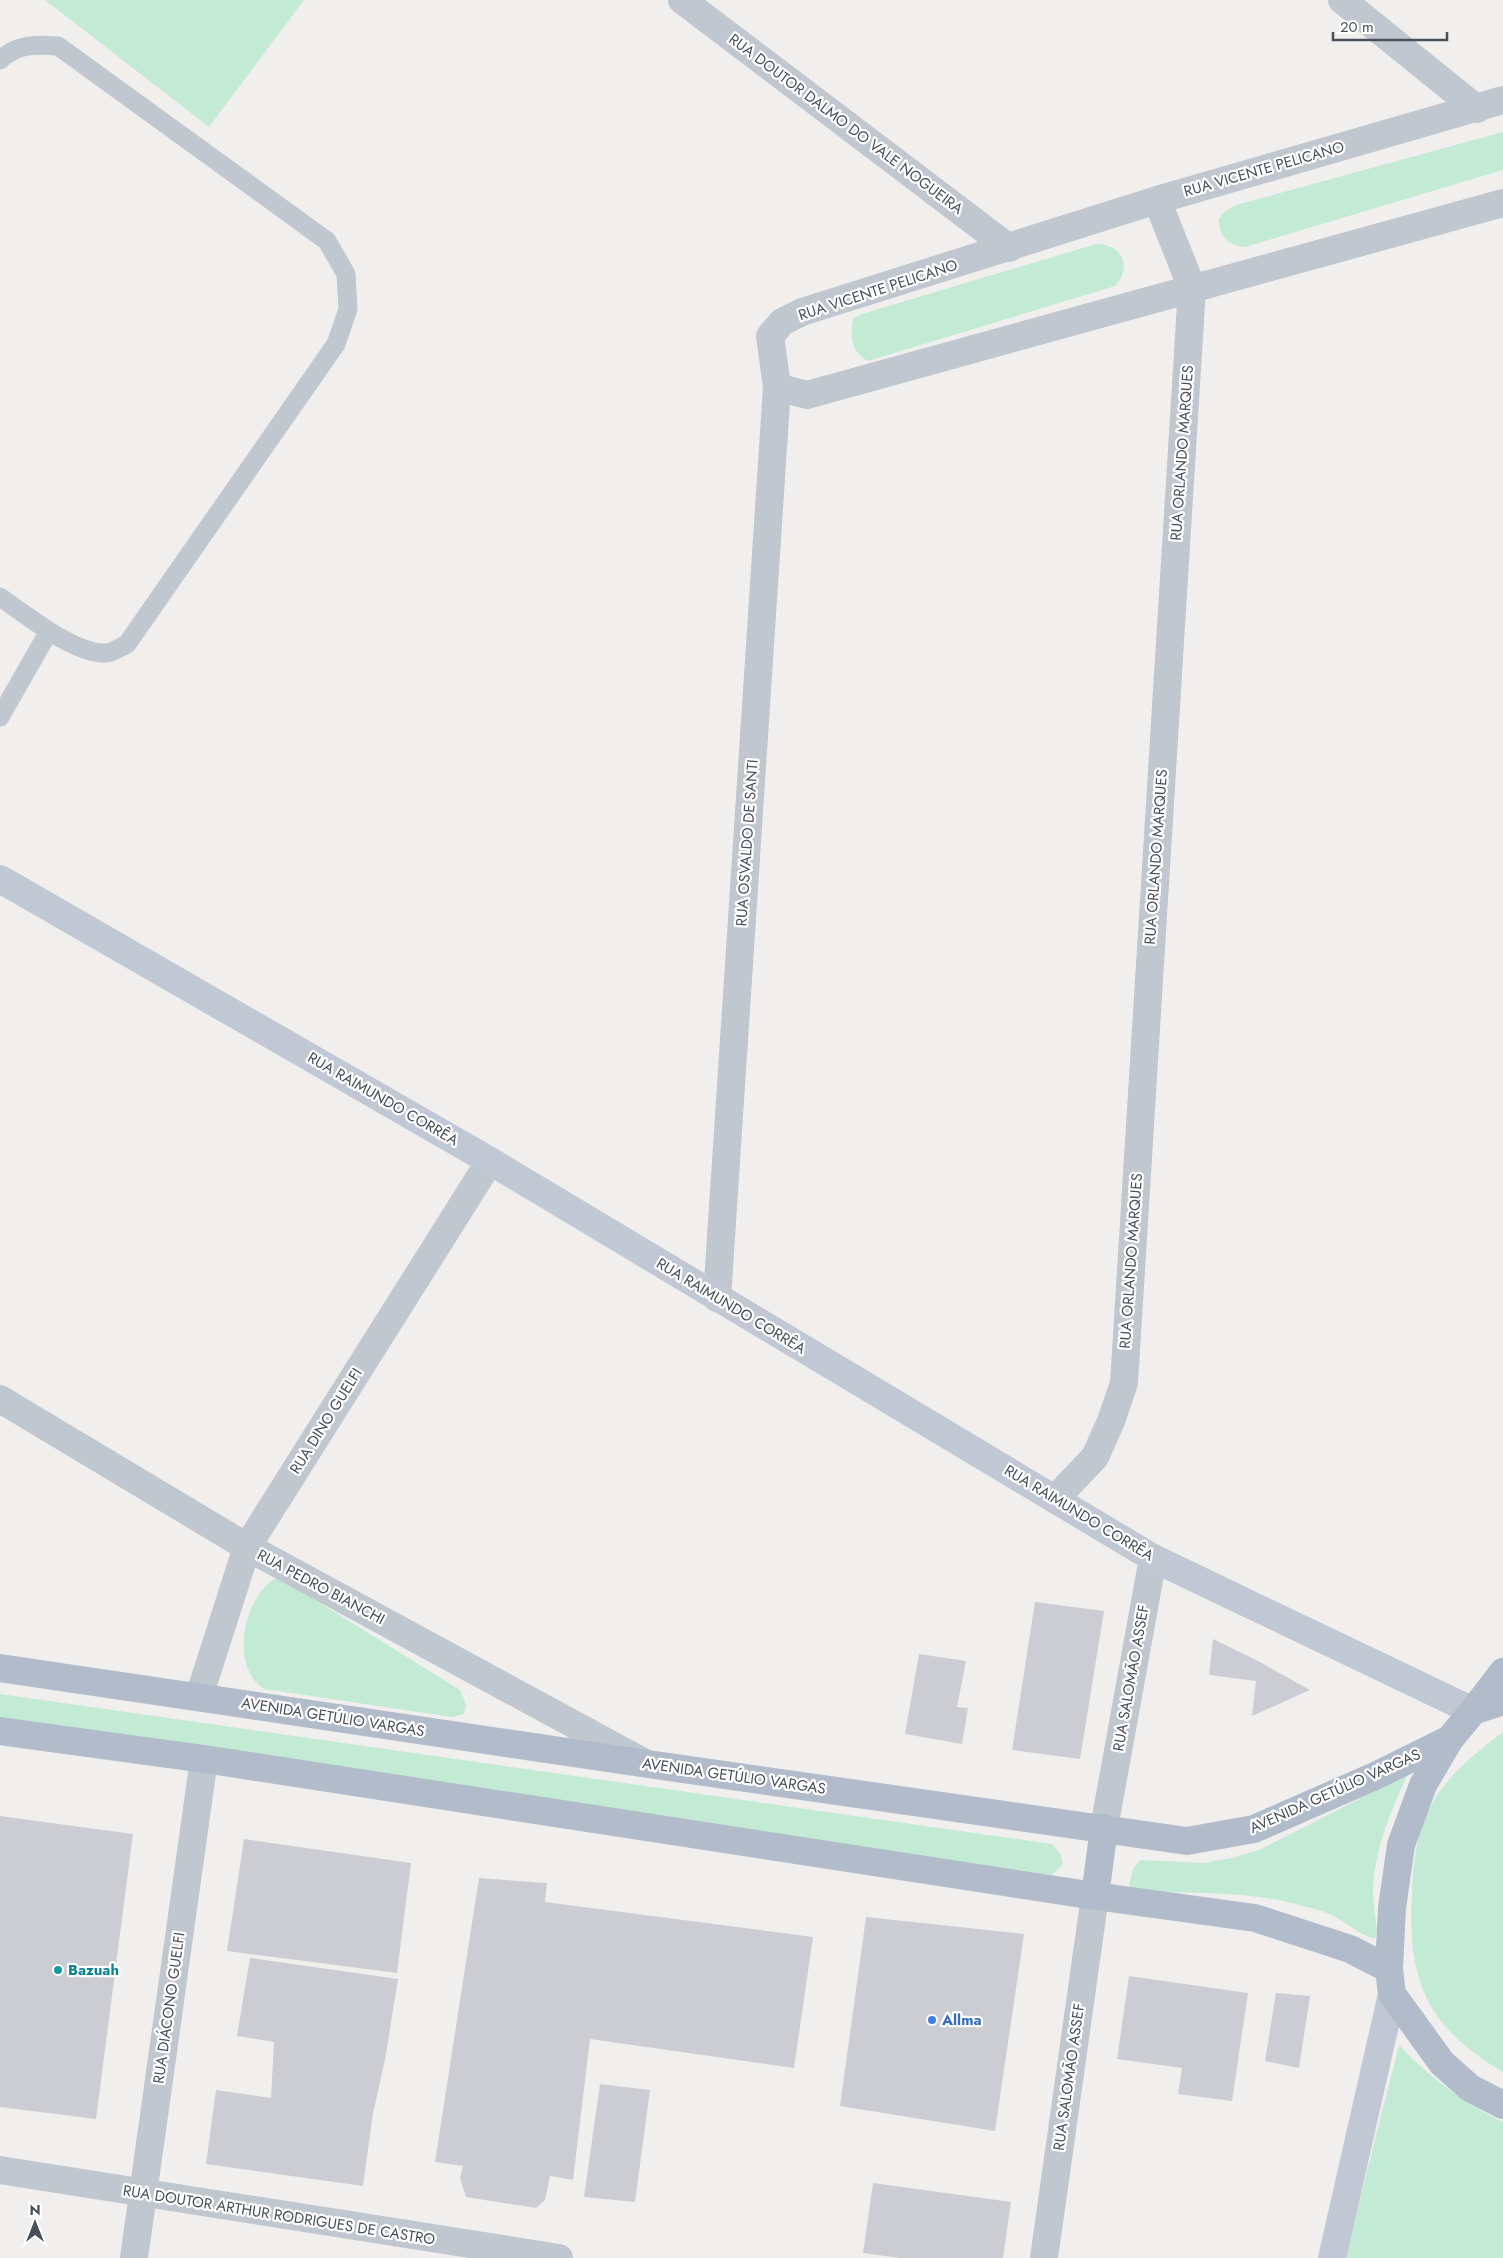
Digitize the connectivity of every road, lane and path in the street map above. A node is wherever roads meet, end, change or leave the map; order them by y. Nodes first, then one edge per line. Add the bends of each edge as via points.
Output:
1 (682, 0) edge
2 (1342, 0) edge
3 (0, 60) edge
4 (1503, 100) edge
5 (1477, 109) junction
6 (1157, 200) junction
7 (1503, 203) edge
8 (1010, 248) junction
9 (1192, 288) junction
10 (777, 387) junction
11 (0, 597) edge
12 (49, 631) junction
13 (0, 717) edge
14 (0, 879) edge
15 (490, 1161) junction
16 (718, 1298) junction
17 (0, 1399) edge
18 (1055, 1499) junction
19 (247, 1547) junction
20 (1152, 1558) junction
21 (0, 1668) edge
22 (1503, 1672) edge
23 (198, 1697) junction
24 (1503, 1701) edge
25 (1473, 1711) junction
26 (0, 1731) edge
27 (1450, 1739) junction
28 (204, 1759) junction
29 (648, 1764) junction
30 (1104, 1828) junction
31 (1094, 1896) junction
32 (1390, 1981) junction
33 (1503, 2105) edge
34 (0, 2170) edge
35 (142, 2193) junction
36 (134, 2258) edge
37 (559, 2258) edge
38 (1044, 2258) edge
39 (1332, 2258) edge

1 - 8 street, RUA DOUTOR DALMO DO VALE NOGUEIRA
2 - 5 street
3 - 12 lane via 31,44 58,46 327,241 346,274 348,309 336,344 127,644 107,653 88,651
4 - 5 street, RUA VICENTE PELICANO
5 - 6 street, RUA VICENTE PELICANO
6 - 8 street, RUA VICENTE PELICANO
6 - 9 street, RUA ORLANDO MARQUES
7 - 9 street
8 - 10 street, RUA VICENTE PELICANO via 802,312 782,322 770,336
9 - 10 street via 807,395
9 - 18 street, RUA ORLANDO MARQUES via 1124,1383 1095,1457
10 - 16 street, RUA OSVALDO DE SANTI
11 - 12 lane
12 - 13 lane
14 - 15 main road, RUA RAIMUNDO CORRÊA
15 - 16 main road, RUA RAIMUNDO CORRÊA
15 - 19 street, RUA DINO GUELFI
16 - 18 main road, RUA RAIMUNDO CORRÊA
17 - 19 street, RUA PEDRO BIANCHI
18 - 20 main road, RUA RAIMUNDO CORRÊA
19 - 23 street, RUA DINO GUELFI
19 - 29 street, RUA PEDRO BIANCHI
20 - 25 main road, RUA RAIMUNDO CORRÊA
20 - 30 street, RUA SALOMÃO ASSEF
21 - 23 main road, AVENIDA GETÚLIO VARGAS
22 - 25 main road
23 - 29 main road, AVENIDA GETÚLIO VARGAS
24 - 25 main road
25 - 27 main road
26 - 28 main road
27 - 30 main road, AVENIDA GETÚLIO VARGAS via 1254,1829 1187,1841
27 - 32 main road via 1423,1785 1401,1845 1392,1908
28 - 31 main road
28 - 35 street, RUA DIÁCONO GUELFI
29 - 30 main road, AVENIDA GETÚLIO VARGAS
30 - 31 main road
31 - 32 main road via 1255,1918 1350,1949
31 - 38 street, RUA SALOMÃO ASSEF
32 - 33 main road via 1442,2063 1470,2088
32 - 39 main road
34 - 35 street, RUA DOUTOR ARTHUR RODRIGUES DE CASTRO
35 - 36 street, RUA DIÁCONO GUELFI
35 - 37 street, RUA DOUTOR ARTHUR RODRIGUES DE CASTRO

